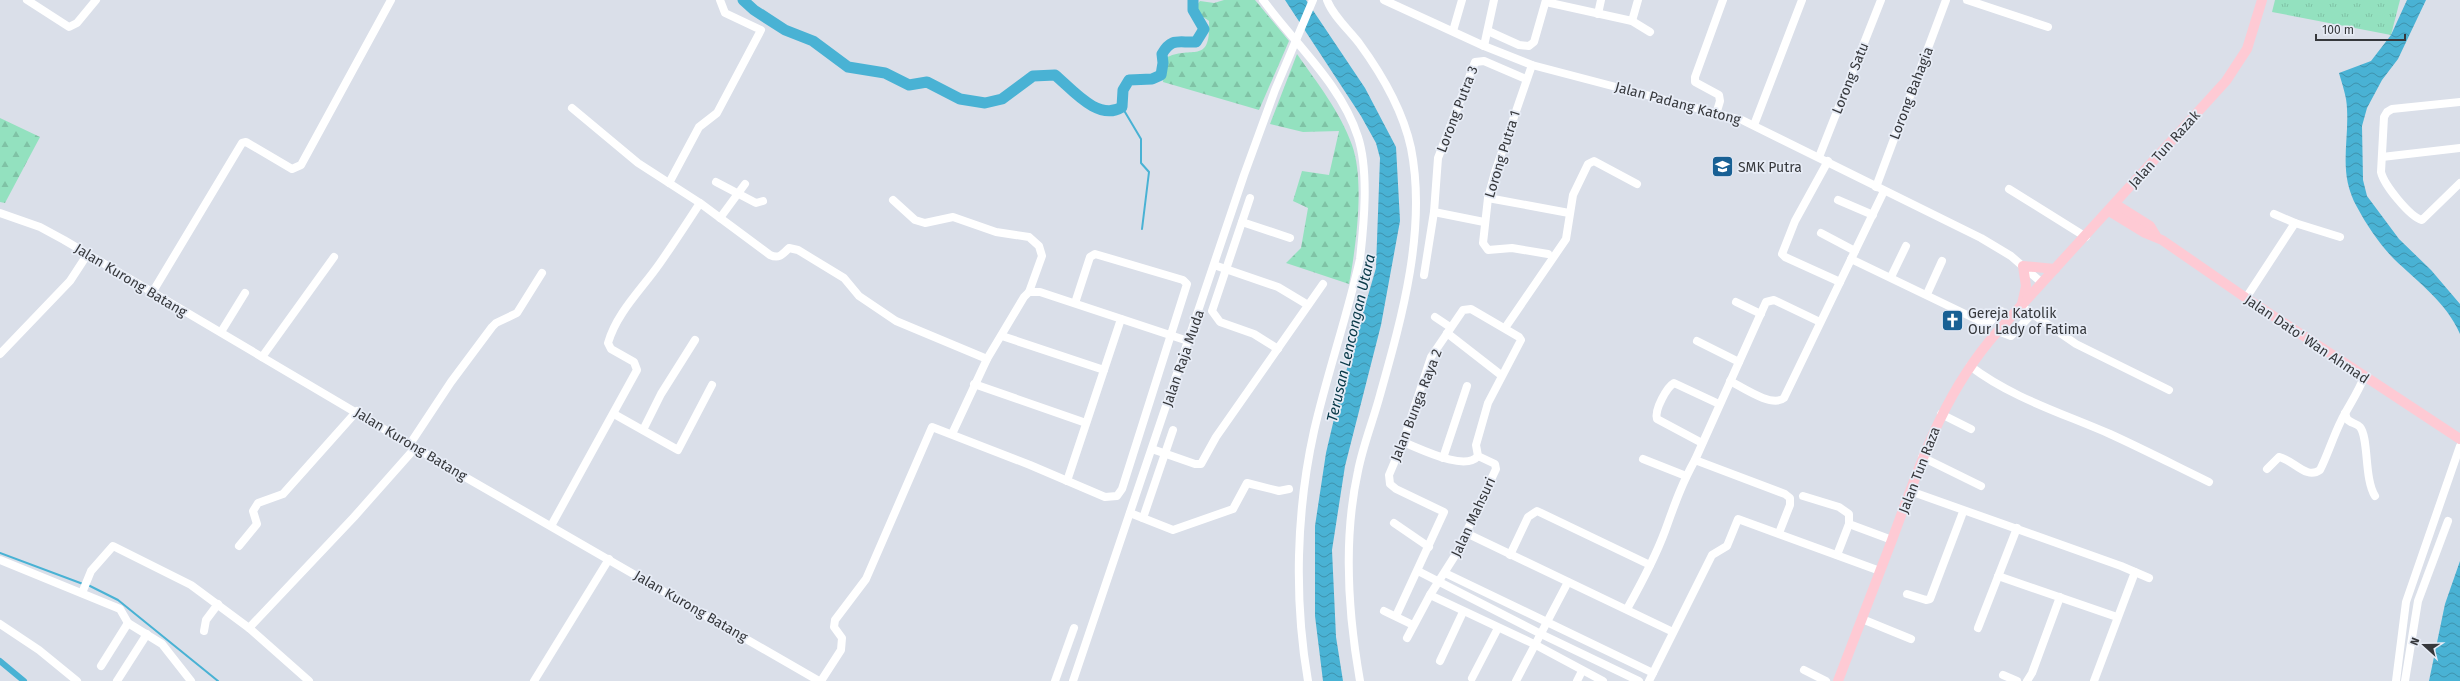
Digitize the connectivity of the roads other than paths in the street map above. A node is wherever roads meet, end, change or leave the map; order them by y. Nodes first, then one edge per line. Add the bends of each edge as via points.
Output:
1 (27, 0) edge
2 (96, 0) edge
3 (391, 0) edge
4 (720, 0) edge
5 (1263, 0) edge
6 (1313, 0) edge
7 (1327, 0) edge
8 (1384, 0) edge
9 (1462, 0) edge
10 (1494, 0) edge
11 (1601, 0) edge
12 (1638, 0) edge
13 (1723, 0) edge
14 (1802, 0) edge
15 (1881, 0) edge
16 (1946, 0) edge
17 (1967, 0) edge
18 (2262, 0) edge
19 (1546, 1) edge
20 (1598, 14) junction
21 (1632, 21) junction
22 (2048, 27) dead end
23 (1453, 31) junction
24 (1488, 31) junction
25 (1650, 32) dead end
26 (1296, 38) junction
27 (1484, 46) junction
28 (1532, 64) junction
29 (1526, 79) junction
30 (2460, 102) edge
31 (572, 108) dead end
32 (1716, 111) junction
33 (1754, 125) junction
34 (2460, 148) edge
35 (1819, 157) junction
36 (2382, 157) junction
37 (1828, 161) junction
38 (716, 182) dead end
39 (669, 183) junction
40 (745, 184) dead end
41 (1637, 184) dead end
42 (2460, 184) edge
43 (1876, 187) junction
44 (2009, 189) dead end
45 (1884, 191) junction
46 (736, 194) junction
47 (1250, 198) dead end
48 (1488, 198) junction
49 (893, 200) dead end
50 (1838, 200) dead end
51 (763, 201) dead end
52 (700, 203) junction
53 (2112, 207) junction
54 (1434, 212) junction
55 (0, 213) edge
56 (1569, 213) junction
57 (2274, 214) dead end
58 (1873, 215) junction
59 (720, 218) junction
60 (1242, 222) junction
61 (1484, 222) junction
62 (2295, 223) junction
63 (1821, 233) dead end
64 (2086, 236) junction
65 (2340, 237) dead end
66 (1290, 238) dead end
67 (1906, 246) dead end
68 (1855, 251) junction
69 (1548, 254) dead end
70 (87, 255) junction
71 (334, 257) dead end
72 (1851, 259) junction
73 (1942, 261) dead end
74 (1214, 265) junction
75 (2023, 266) junction
76 (2055, 269) junction
77 (1225, 270) junction
78 (542, 273) dead end
79 (1424, 275) dead end
80 (1891, 277) junction
81 (1840, 282) junction
82 (2042, 283) junction
83 (1323, 284) dead end
84 (1029, 292) junction
85 (152, 293) junction
86 (245, 293) dead end
87 (1928, 294) junction
88 (2246, 298) junction
89 (1736, 302) dead end
90 (1075, 303) junction
91 (1308, 305) junction
92 (2021, 306) junction
93 (1761, 314) junction
94 (2031, 315) junction
95 (1435, 317) dead end
96 (2011, 317) junction
97 (1121, 319) junction
98 (1820, 322) junction
99 (1504, 328) junction
100 (1449, 330) junction
101 (1998, 331) junction
102 (221, 332) junction
103 (1002, 336) junction
104 (1172, 336) junction
105 (696, 340) dead end
106 (1697, 341) dead end
107 (1188, 342) junction
108 (1278, 349) junction
109 (0, 355) edge
110 (262, 357) junction
111 (987, 359) junction
112 (1739, 362) junction
113 (1970, 366) junction
114 (1104, 370) junction
115 (1501, 375) junction
116 (2364, 377) junction
117 (1730, 381) junction
118 (974, 384) junction
119 (712, 385) dead end
120 (1467, 386) dead end
121 (2169, 390) dead end
122 (1719, 404) junction
123 (357, 412) junction
124 (2345, 412) junction
125 (614, 414) junction
126 (1941, 414) junction
127 (1086, 423) junction
128 (1971, 429) dead end
129 (643, 430) junction
130 (1173, 430) dead end
131 (952, 434) junction
132 (2460, 439) edge
133 (1403, 442) junction
134 (1702, 443) junction
135 (413, 446) junction
136 (2460, 446) edge
137 (1152, 449) junction
138 (1165, 454) junction
139 (1922, 456) junction
140 (1480, 457) junction
141 (1443, 458) junction
142 (1644, 459) dead end
143 (1695, 460) junction
144 (2267, 469) dead end
145 (1686, 476) junction
146 (1067, 480) junction
147 (2209, 482) dead end
148 (1980, 486) dead end
149 (1289, 489) dead end
150 (1910, 491) junction
151 (1803, 496) dead end
152 (2375, 496) dead end
153 (1963, 512) junction
154 (1130, 514) junction
155 (1143, 518) junction
156 (2448, 521) dead end
157 (1394, 523) dead end
158 (1850, 524) junction
159 (550, 526) junction
160 (2017, 528) junction
161 (1466, 533) junction
162 (1779, 533) junction
163 (1892, 540) junction
164 (239, 546) dead end
165 (1429, 547) junction
166 (1510, 555) junction
167 (1837, 555) junction
168 (609, 559) junction
169 (0, 560) edge
170 (1650, 565) junction
171 (1418, 571) junction
172 (1880, 571) junction
173 (2135, 572) junction
174 (1445, 573) junction
175 (1998, 576) junction
176 (2149, 578) dead end
177 (1440, 581) junction
178 (1568, 582) junction
179 (83, 591) junction
180 (1907, 594) dead end
181 (1430, 595) junction
182 (2060, 598) junction
183 (218, 604) junction
184 (1627, 609) junction
185 (1384, 611) dead end
186 (1463, 612) junction
187 (1396, 616) junction
188 (2117, 617) junction
189 (1862, 619) junction
190 (1549, 622) junction
191 (128, 623) junction
192 (0, 624) edge
193 (1413, 624) junction
194 (249, 628) junction
195 (1074, 628) dead end
196 (1498, 628) junction
197 (1978, 628) dead end
198 (204, 631) dead end
199 (1673, 632) junction
200 (147, 634) junction
201 (1541, 634) junction
202 (1407, 638) dead end
203 (1911, 639) dead end
204 (1534, 644) junction
205 (1440, 661) dead end
206 (101, 666) dead end
207 (1804, 670) dead end
208 (1582, 671) junction
209 (1653, 673) junction
210 (2003, 675) dead end
211 (1472, 678) dead end
212 (77, 681) edge
213 (117, 681) edge
214 (191, 681) edge
215 (309, 681) edge
216 (534, 681) edge
217 (820, 681) edge
218 (1055, 681) edge
219 (1073, 681) edge
220 (1308, 681) edge
221 (1360, 681) edge
222 (1516, 681) edge
223 (1577, 681) edge
224 (1603, 681) edge
225 (1638, 681) edge
226 (1649, 681) edge
227 (1826, 681) edge
228 (1838, 681) edge
229 (2017, 681) edge
230 (2027, 681) edge
231 (2094, 681) edge
232 (2396, 681) edge
233 (2405, 681) edge

1 - 2 street via 69,27 77,23
3 - 85 street via 301,165 292,169 246,142 242,143
4 - 39 street via 725,13 761,30 717,113 699,127
5 - 26 street
6 - 26 street, Jalan Raja Muda
7 - 221 street via 1373,65 1401,116 1410,147 1416,191 1406,290 1381,393 1360,462 1352,508 1350,600
8 - 23 street, Jalan Padang Katong
9 - 23 street
10 - 24 street
11 - 20 street
12 - 21 street
13 - 32 street via 1694,77 1695,82 1718,95 1720,101
14 - 33 street
15 - 35 street, Lorong Satu
16 - 43 street, Lorong Bahagia
17 - 22 street
18 - 53 main road, Jalan Tun Razak via 2253,34 2237,67
19 - 20 street
19 - 24 street via 1534,42 1529,46 1519,45
20 - 21 street
21 - 25 street
23 - 27 street, Jalan Padang Katong
24 - 27 street
26 - 74 street, Jalan Raja Muda via 1256,141
26 - 220 street via 1337,94 1353,123 1362,153 1364,185 1360,259 1314,431 1303,499 1300,616
27 - 28 street, Jalan Padang Katong
28 - 29 street, Lorong Putra 1
28 - 32 street, Jalan Padang Katong
29 - 48 street, Lorong Putra 1
29 - 54 street, Lorong Putra 3 via 1480,60 1475,62 1438,158
30 - 36 street via 2392,109 2387,112 2384,117
31 - 39 street via 638,164
32 - 33 street, Jalan Padang Katong
33 - 35 street, Jalan Padang Katong
34 - 36 street
35 - 37 street, Jalan Padang Katong
36 - 42 street via 2383,180 2408,210 2420,220
37 - 43 street, Jalan Padang Katong
37 - 81 street via 1795,221 1782,254
38 - 46 street
39 - 52 street
40 - 46 street
41 - 56 street via 1594,161 1590,162 1576,185
43 - 45 street, Jalan Padang Katong
44 - 64 street
45 - 58 street
45 - 75 street, Jalan Padang Katong via 1981,238
46 - 51 street via 756,203
46 - 59 street
47 - 60 street
48 - 56 street
48 - 61 street, Lorong Putra 1
49 - 84 street via 915,220 925,223 953,217 996,232 1029,237 1039,246 1042,256
50 - 58 street
52 - 59 street
52 - 125 street via 660,264 625,309 610,337 608,343 611,349 634,362 637,370
53 - 64 main road, Jalan Tun Razak
53 - 88 main road, Jalan Dato' Wan Ahmad via 2150,226 2156,236
54 - 61 street
54 - 79 street, Lorong Putra 3
55 - 70 street, Jalan Kurong Batang via 40,227
56 - 99 street via 1568,229 1560,249
57 - 62 street
58 - 68 street
59 - 111 street via 770,255 776,258 789,248 798,250 844,278 859,296 896,321
60 - 66 street
60 - 77 street
61 - 69 street, Lorong Putra 1 via 1484,246 1488,250 1512,248
62 - 65 street
62 - 88 street
63 - 68 street
64 - 76 main road, Jalan Tun Razak
67 - 80 street
68 - 72 street
70 - 85 street, Jalan Kurong Batang
70 - 109 street via 70,281
71 - 110 street
72 - 80 street
72 - 81 street
73 - 87 street
74 - 77 street
74 - 107 street, Jalan Raja Muda
75 - 76 main road
75 - 82 street, Jalan Padang Katong
75 - 92 main road via 2026,286
76 - 82 main road, Jalan Tun Razak
77 - 91 street via 1278,287
77 - 108 street via 1213,307 1215,318 1254,334
78 - 135 street via 517,313 492,327 451,382
80 - 87 street
81 - 98 street
82 - 92 main road, Jalan Tun Raza
83 - 91 street
84 - 90 street via 1040,292
84 - 103 street
85 - 102 street, Jalan Kurong Batang
86 - 102 street
87 - 96 street via 1984,323 1990,322 2001,312
88 - 116 main road, Jalan Dato' Wan Ahmad
89 - 93 street
90 - 97 street
90 - 104 street via 1090,257 1095,254 1183,280 1187,287
91 - 108 street
92 - 94 street
92 - 96 main road, Jalan Tun Raza
93 - 98 street via 1766,302 1771,299
93 - 112 street
94 - 101 street via 2011,336
94 - 121 street via 2076,344
95 - 100 street
96 - 101 main road, Jalan Tun Raza
97 - 104 street
97 - 114 street
98 - 117 street via 1781,401 1770,401
99 - 100 street, Jalan Bunga Raya 2 via 1468,308 1463,310
99 - 115 street via 1521,340
100 - 115 street
100 - 133 street, Jalan Bunga Raya 2 via 1431,357
101 - 113 main road, Jalan Tun Raza
102 - 110 street, Jalan Kurong Batang
103 - 111 street
103 - 114 street
104 - 107 street
104 - 146 street via 1120,493 1112,498 1105,497
105 - 129 street via 661,394
106 - 112 street
107 - 137 street, Jalan Raja Muda
108 - 138 street via 1216,437 1201,464
110 - 123 street, Jalan Kurong Batang
111 - 118 street
112 - 117 street
113 - 126 main road, Jalan Tun Raza
113 - 147 street via 1996,385 2016,395 2110,434
114 - 127 street
115 - 140 street via 1488,403 1476,445
116 - 124 street via 2357,395
116 - 132 main road, Jalan Dato' Wan Ahmad
117 - 122 street
118 - 127 street
118 - 131 street
119 - 129 street via 678,450
120 - 141 street
122 - 134 street
122 - 134 street via 1674,383 1668,388 1656,412 1657,418
123 - 135 street, Jalan Kurong Batang
123 - 164 street via 283,494 258,503 253,511 257,524
124 - 144 street via 2320,470 2315,474 2308,474 2290,460 2279,456
124 - 152 street via 2347,419 2358,425 2363,434 2368,474
125 - 129 street
125 - 159 street
126 - 128 street
126 - 139 main road, Jalan Tun Raza
127 - 146 street
130 - 138 street
131 - 146 street
131 - 217 street via 936,427 929,430 864,583 835,620 834,627 841,635 841,650
133 - 141 street
133 - 165 street, Jalan Bunga Raya 2 via 1389,480 1396,489 1444,512
134 - 143 street
135 - 159 street, Jalan Kurong Batang
135 - 194 street via 354,517
136 - 232 street via 2406,602
137 - 138 street
137 - 154 street, Jalan Raja Muda
138 - 155 street
139 - 148 street
139 - 150 main road, Jalan Tun Raza
140 - 141 street via 1459,461
140 - 161 street, Jalan Mahsuri via 1495,464 1496,469
142 - 145 street
143 - 145 street
143 - 162 street via 1790,498 1790,505
145 - 170 street
149 - 155 street via 1279,491 1247,483 1233,509 1172,530
150 - 153 street
150 - 163 main road, Jalan Tun Raza
151 - 158 street via 1847,511
153 - 160 street
153 - 180 street via 1930,600
154 - 155 street
154 - 219 street, Jalan Raja Muda
156 - 233 street via 2418,601
157 - 165 street
158 - 163 street
158 - 167 street
159 - 168 street, Jalan Kurong Batang
160 - 173 street
160 - 175 street
161 - 166 street
161 - 174 street, Jalan Mahsuri
162 - 167 street
162 - 199 street via 1742,519 1736,521 1727,546 1712,555
163 - 172 main road, Jalan Tun Raza
165 - 171 street
166 - 170 street via 1528,517 1537,511
166 - 178 street
167 - 172 street
168 - 216 street
168 - 217 street, Jalan Kurong Batang
169 - 179 street
170 - 184 street
171 - 177 street
171 - 187 street
172 - 189 main road, Jalan Tun Raza
173 - 176 street
173 - 188 street
174 - 177 street, Jalan Mahsuri
174 - 190 street
175 - 182 street
175 - 197 street
177 - 181 street, Jalan Mahsuri
177 - 201 street
178 - 184 street
178 - 190 street
179 - 183 street via 91,571 113,546 191,585
179 - 191 street via 120,609
181 - 186 street
181 - 193 street, Jalan Mahsuri
182 - 188 street
182 - 230 street
183 - 194 street
183 - 198 street via 206,620
184 - 199 street
185 - 187 street
186 - 196 street
186 - 205 street
187 - 193 street
188 - 231 street
189 - 203 street
189 - 228 main road, Jalan Tun Raza
190 - 201 street
190 - 209 street
191 - 200 street
191 - 206 street
192 - 212 street
193 - 202 street, Jalan Mahsuri
194 - 215 street
195 - 218 street
196 - 204 street
196 - 211 street
199 - 209 street
200 - 213 street
200 - 214 street via 162,644
201 - 204 street
201 - 225 street
204 - 208 street
204 - 222 street
207 - 227 street
208 - 223 street
208 - 224 street
209 - 226 street
210 - 229 street

